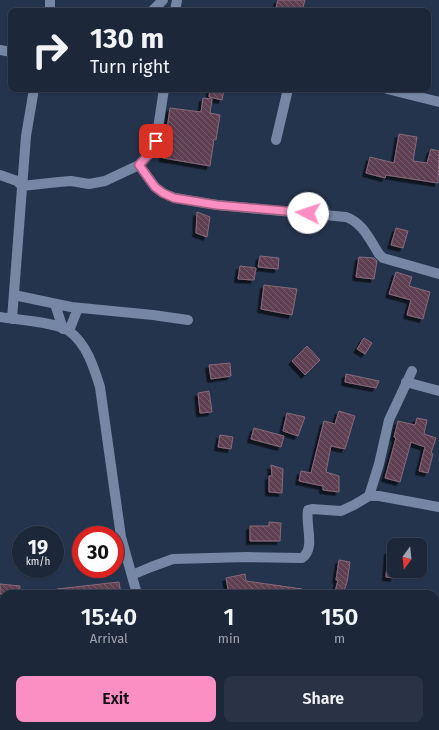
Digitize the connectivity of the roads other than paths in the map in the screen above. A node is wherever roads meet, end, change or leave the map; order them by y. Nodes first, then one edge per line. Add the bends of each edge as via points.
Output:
1 (163, 0) edge
2 (155, 8) edge
3 (33, 92) edge
4 (164, 92) edge
5 (287, 92) edge
6 (399, 92) edge
7 (439, 102) edge
8 (276, 140) dead end
9 (139, 165) junction
10 (0, 175) edge
11 (22, 186) junction
12 (439, 274) edge
13 (14, 295) junction
14 (55, 304) junction
15 (78, 308) junction
16 (0, 317) edge
17 (12, 319) junction
18 (188, 320) dead end
19 (66, 330) junction
20 (412, 371) dead end
21 (406, 382) junction
22 (439, 391) edge
23 (369, 496) junction
24 (439, 507) edge
25 (132, 575) junction
26 (137, 590) edge

1 - 2 street
3 - 11 street via 26,136
4 - 9 street via 156,141 152,151
5 - 8 street
6 - 7 street
9 - 11 street via 105,181 89,184 71,181
9 - 12 street via 155,187 174,198 354,219 383,258
10 - 11 street via 17,181
11 - 13 street
13 - 14 street
13 - 17 street
14 - 15 street
14 - 19 street
15 - 18 street
15 - 19 street
16 - 17 street
17 - 19 street via 54,325
19 - 25 street via 82,346 93,366 100,387 121,537
20 - 21 street
21 - 22 street
21 - 23 street via 388,420 380,464
23 - 24 street
23 - 25 street via 341,511 308,510 309,546 302,558 173,559
25 - 26 street

